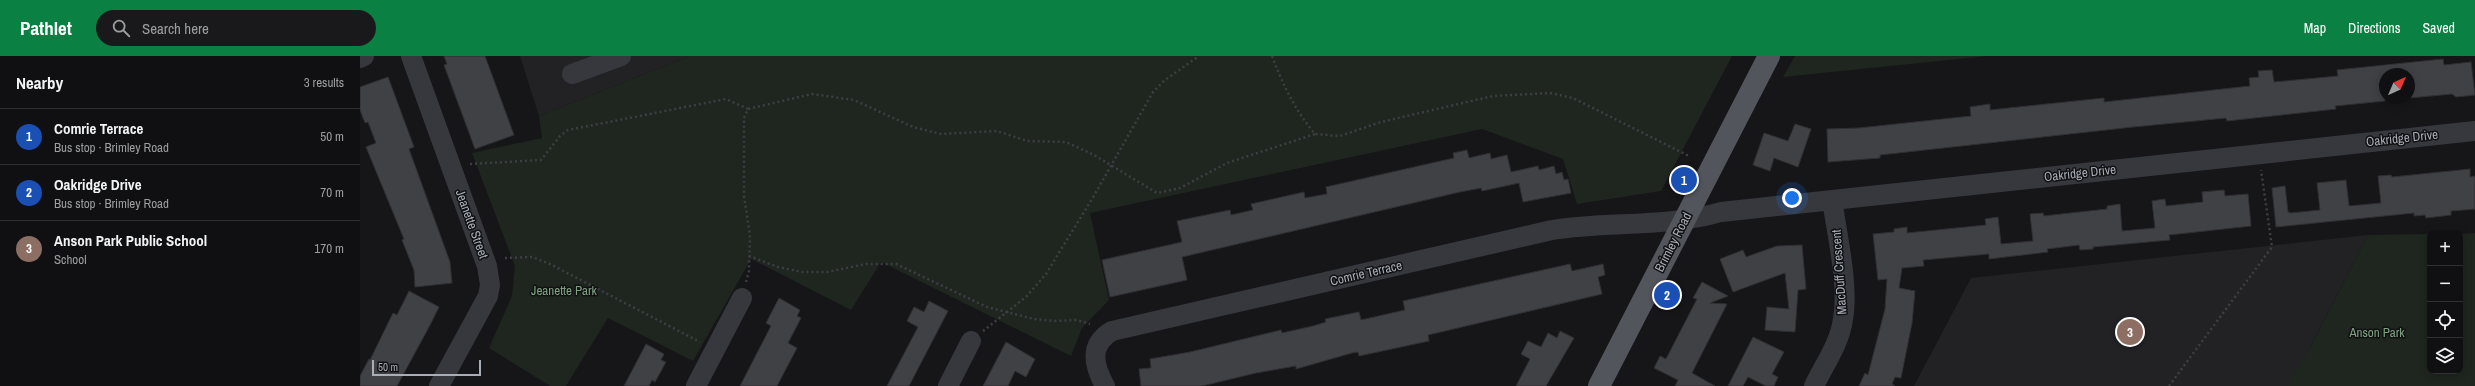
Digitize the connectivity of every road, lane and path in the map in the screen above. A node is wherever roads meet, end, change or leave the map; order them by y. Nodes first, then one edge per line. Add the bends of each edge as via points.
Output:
1 (364, 56) edge
2 (411, 56) edge
3 (622, 56) edge
4 (1199, 56) edge
5 (1272, 56) edge
6 (1769, 56) edge
7 (360, 58) edge
8 (572, 74) dead end
9 (748, 109) junction
10 (2475, 131) edge
11 (1315, 134) junction
12 (2258, 153) junction
13 (1689, 156) dead end
14 (470, 164) dead end
15 (1110, 164) junction
16 (1832, 200) junction
17 (1685, 220) junction
18 (749, 256) junction
19 (505, 258) dead end
20 (742, 298) joint
21 (1008, 310) junction
22 (1090, 324) dead end
23 (971, 341) joint
24 (715, 350) junction
25 (439, 386) edge
26 (696, 386) edge
27 (948, 386) edge
28 (1105, 386) edge
29 (1599, 386) edge
30 (1814, 386) edge
31 (2169, 386) edge

1 - 7 street
2 - 25 street, Jeanette Street via 487,266 490,285 490,292
3 - 8 street
4 - 15 path via 1165,80 1153,92
5 - 11 path via 1301,117
6 - 17 main road, Brimley Road
9 - 14 path via 726,99 596,123 568,130 541,160
9 - 15 path via 812,94 854,100 913,127 942,134 997,131 1027,141 1066,142
9 - 18 path via 744,118 744,196 750,235
10 - 12 street, Oakridge Drive
11 - 13 path via 1340,136 1381,122 1493,96 1550,93 1574,98
11 - 15 path via 1239,158 1197,177 1180,188 1157,193
12 - 16 street, Oakridge Drive
12 - 31 path via 2272,247
15 - 21 path via 1089,205 1046,274 1026,297
16 - 17 street, Oakridge Drive via 1721,212
16 - 30 street, MacDuff Crescent via 1842,277 1844,318
17 - 28 street, Comrie Terrace via 1552,230 1118,329 1102,339 1096,350 1095,364
17 - 29 main road, Brimley Road
18 - 20 path via 749,270
18 - 21 path via 778,267 802,272 827,272 866,264 896,264 987,307
19 - 24 path via 532,257 548,263
20 - 24 street
21 - 22 path via 1034,319 1077,320
21 - 23 path
23 - 27 street
24 - 26 street

